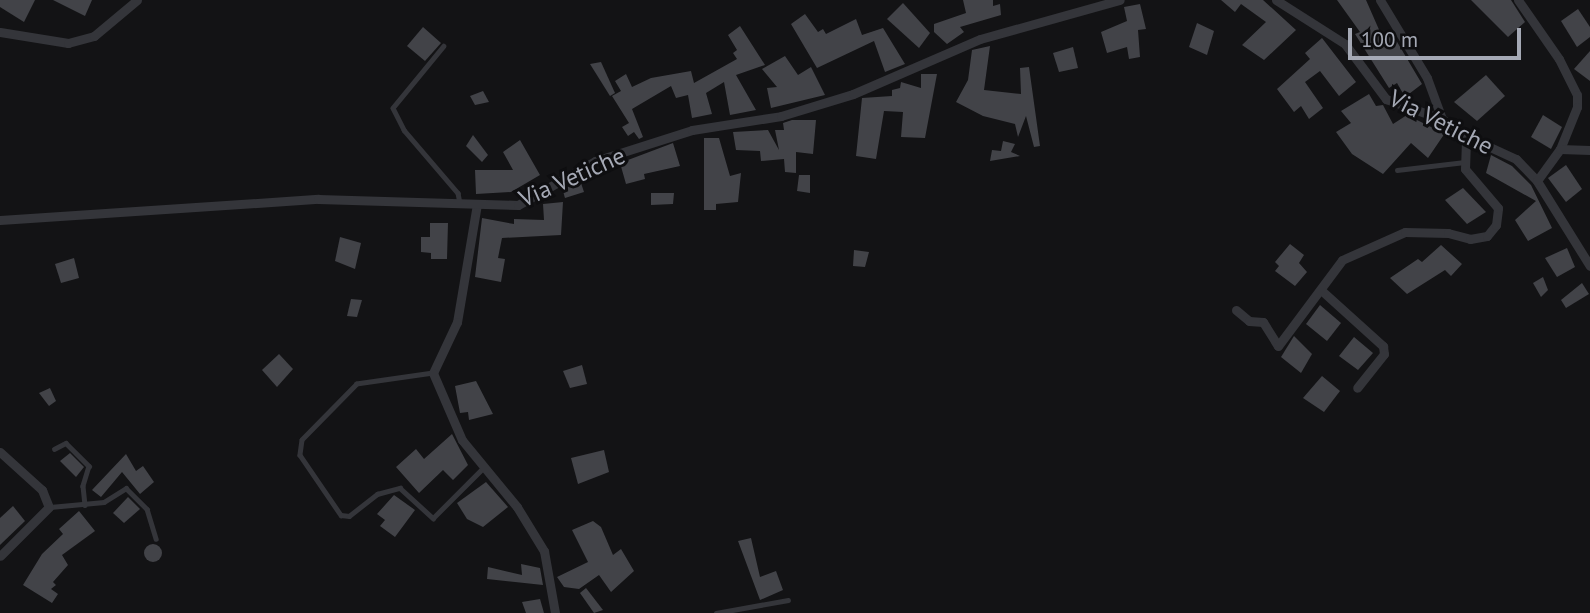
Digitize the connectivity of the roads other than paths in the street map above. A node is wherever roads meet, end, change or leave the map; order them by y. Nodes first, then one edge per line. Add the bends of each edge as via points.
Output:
1 (136, 0) edge
2 (1120, 0) edge
3 (1276, 0) edge
4 (1380, 0) edge
5 (1518, 0) edge
6 (0, 32) edge
7 (444, 46) dead end
8 (1442, 119) junction
9 (1466, 136) junction
10 (1560, 149) junction
11 (1590, 150) edge
12 (1465, 162) junction
13 (1397, 170) dead end
14 (1537, 181) junction
15 (460, 203) junction
16 (477, 204) junction
17 (0, 220) edge
18 (1590, 266) edge
19 (1321, 290) junction
20 (1236, 310) dead end
21 (433, 373) junction
22 (1357, 388) dead end
23 (54, 449) dead end
24 (0, 452) edge
25 (484, 468) junction
26 (85, 505) junction
27 (49, 507) junction
28 (156, 539) dead end
29 (0, 556) edge
30 (788, 600) dead end
31 (555, 613) edge
32 (716, 613) edge

1 - 6 street via 94,36 68,43
2 - 16 street, Via Vetiche via 981,39 853,94 781,116 692,130 595,161 518,205
3 - 8 street, Via Vetiche via 1345,44 1386,99
4 - 8 street via 1427,78
5 - 10 street via 1559,59 1577,95 1577,107
7 - 15 lane via 393,108 404,130 458,193
8 - 9 street, Via Vetiche
9 - 12 street
9 - 14 street, Via Vetiche via 1516,159
10 - 11 street
10 - 14 street
12 - 13 lane
12 - 19 street via 1477,187 1498,208 1496,225 1487,236 1470,239 1448,233 1405,232 1342,260
14 - 18 street
15 - 16 street, Via Vetiche
15 - 17 street, Via Vetiche via 318,199
16 - 21 street via 457,322
19 - 20 street via 1278,346 1263,322 1249,321
19 - 22 street via 1383,346 1384,354
21 - 25 street via 447,415
21 - 25 lane via 357,384 302,440 300,455 341,515 349,516 377,494 400,488 433,518
23 - 26 lane via 66,443 89,466
24 - 27 street via 42,490
25 - 31 street via 517,507 544,551
26 - 27 lane
26 - 28 lane via 104,502 126,488 147,509
27 - 29 street
30 - 32 lane

